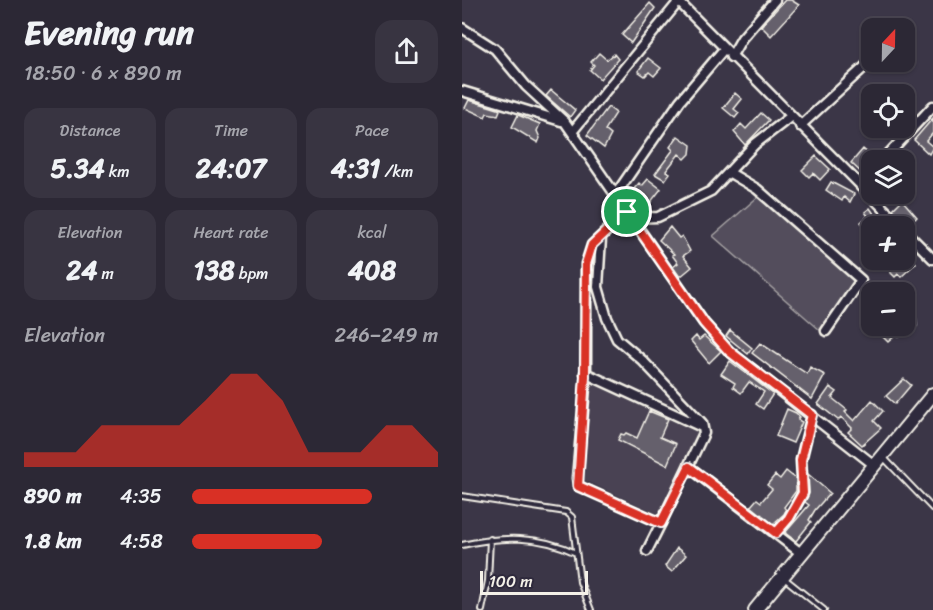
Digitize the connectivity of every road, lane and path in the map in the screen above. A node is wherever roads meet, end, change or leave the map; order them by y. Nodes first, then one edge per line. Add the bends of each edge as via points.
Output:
1 (775, 0) edge
2 (679, 1) edge
3 (462, 28) edge
4 (724, 49) junction
5 (731, 57) junction
6 (861, 70) edge
7 (462, 91) edge
8 (933, 106) edge
9 (790, 117) junction
10 (565, 122) junction
11 (800, 126) junction
12 (572, 132) junction
13 (893, 150) edge
14 (730, 173) junction
15 (861, 187) edge
16 (616, 194) junction
17 (878, 204) edge
18 (629, 215) junction
19 (891, 216) edge
20 (601, 238) junction
21 (915, 241) edge
22 (933, 259) edge
23 (826, 331) dead end
24 (585, 373) junction
25 (933, 394) edge
26 (812, 415) junction
27 (703, 428) junction
28 (878, 461) junction
29 (689, 467) junction
30 (462, 496) edge
31 (933, 509) edge
32 (661, 523) junction
33 (776, 533) junction
34 (490, 539) junction
35 (462, 545) edge
36 (647, 551) dead end
37 (577, 553) junction
38 (802, 554) junction
39 (783, 577) junction
40 (482, 610) edge
41 (591, 610) edge
42 (756, 610) edge
43 (824, 610) edge

1 - 5 street
2 - 4 street
2 - 12 street
3 - 10 street via 495,49 526,86
4 - 5 street
4 - 16 street via 680,102
5 - 9 street
6 - 11 street
7 - 10 street
8 - 13 street
9 - 11 street
9 - 14 street via 755,144
10 - 12 street
11 - 15 street
12 - 16 street
14 - 18 street via 711,191 658,217
14 - 23 street via 757,189 861,280
16 - 18 street
17 - 19 street
18 - 20 street
18 - 26 street via 704,323 729,351
20 - 24 street via 592,245 586,264
20 - 27 street via 598,287 617,339 642,360
21 - 22 street
24 - 27 street
24 - 32 street via 578,486
25 - 28 main road
26 - 28 street
26 - 33 street via 801,460 803,493
27 - 29 street
28 - 31 lane
28 - 38 main road
29 - 32 street
29 - 33 street
30 - 37 lane via 566,512 572,517
32 - 36 street
33 - 38 street
34 - 35 lane
34 - 37 lane via 510,537 555,543
34 - 40 lane
37 - 41 lane via 580,582
38 - 39 main road
39 - 42 main road
39 - 43 lane

